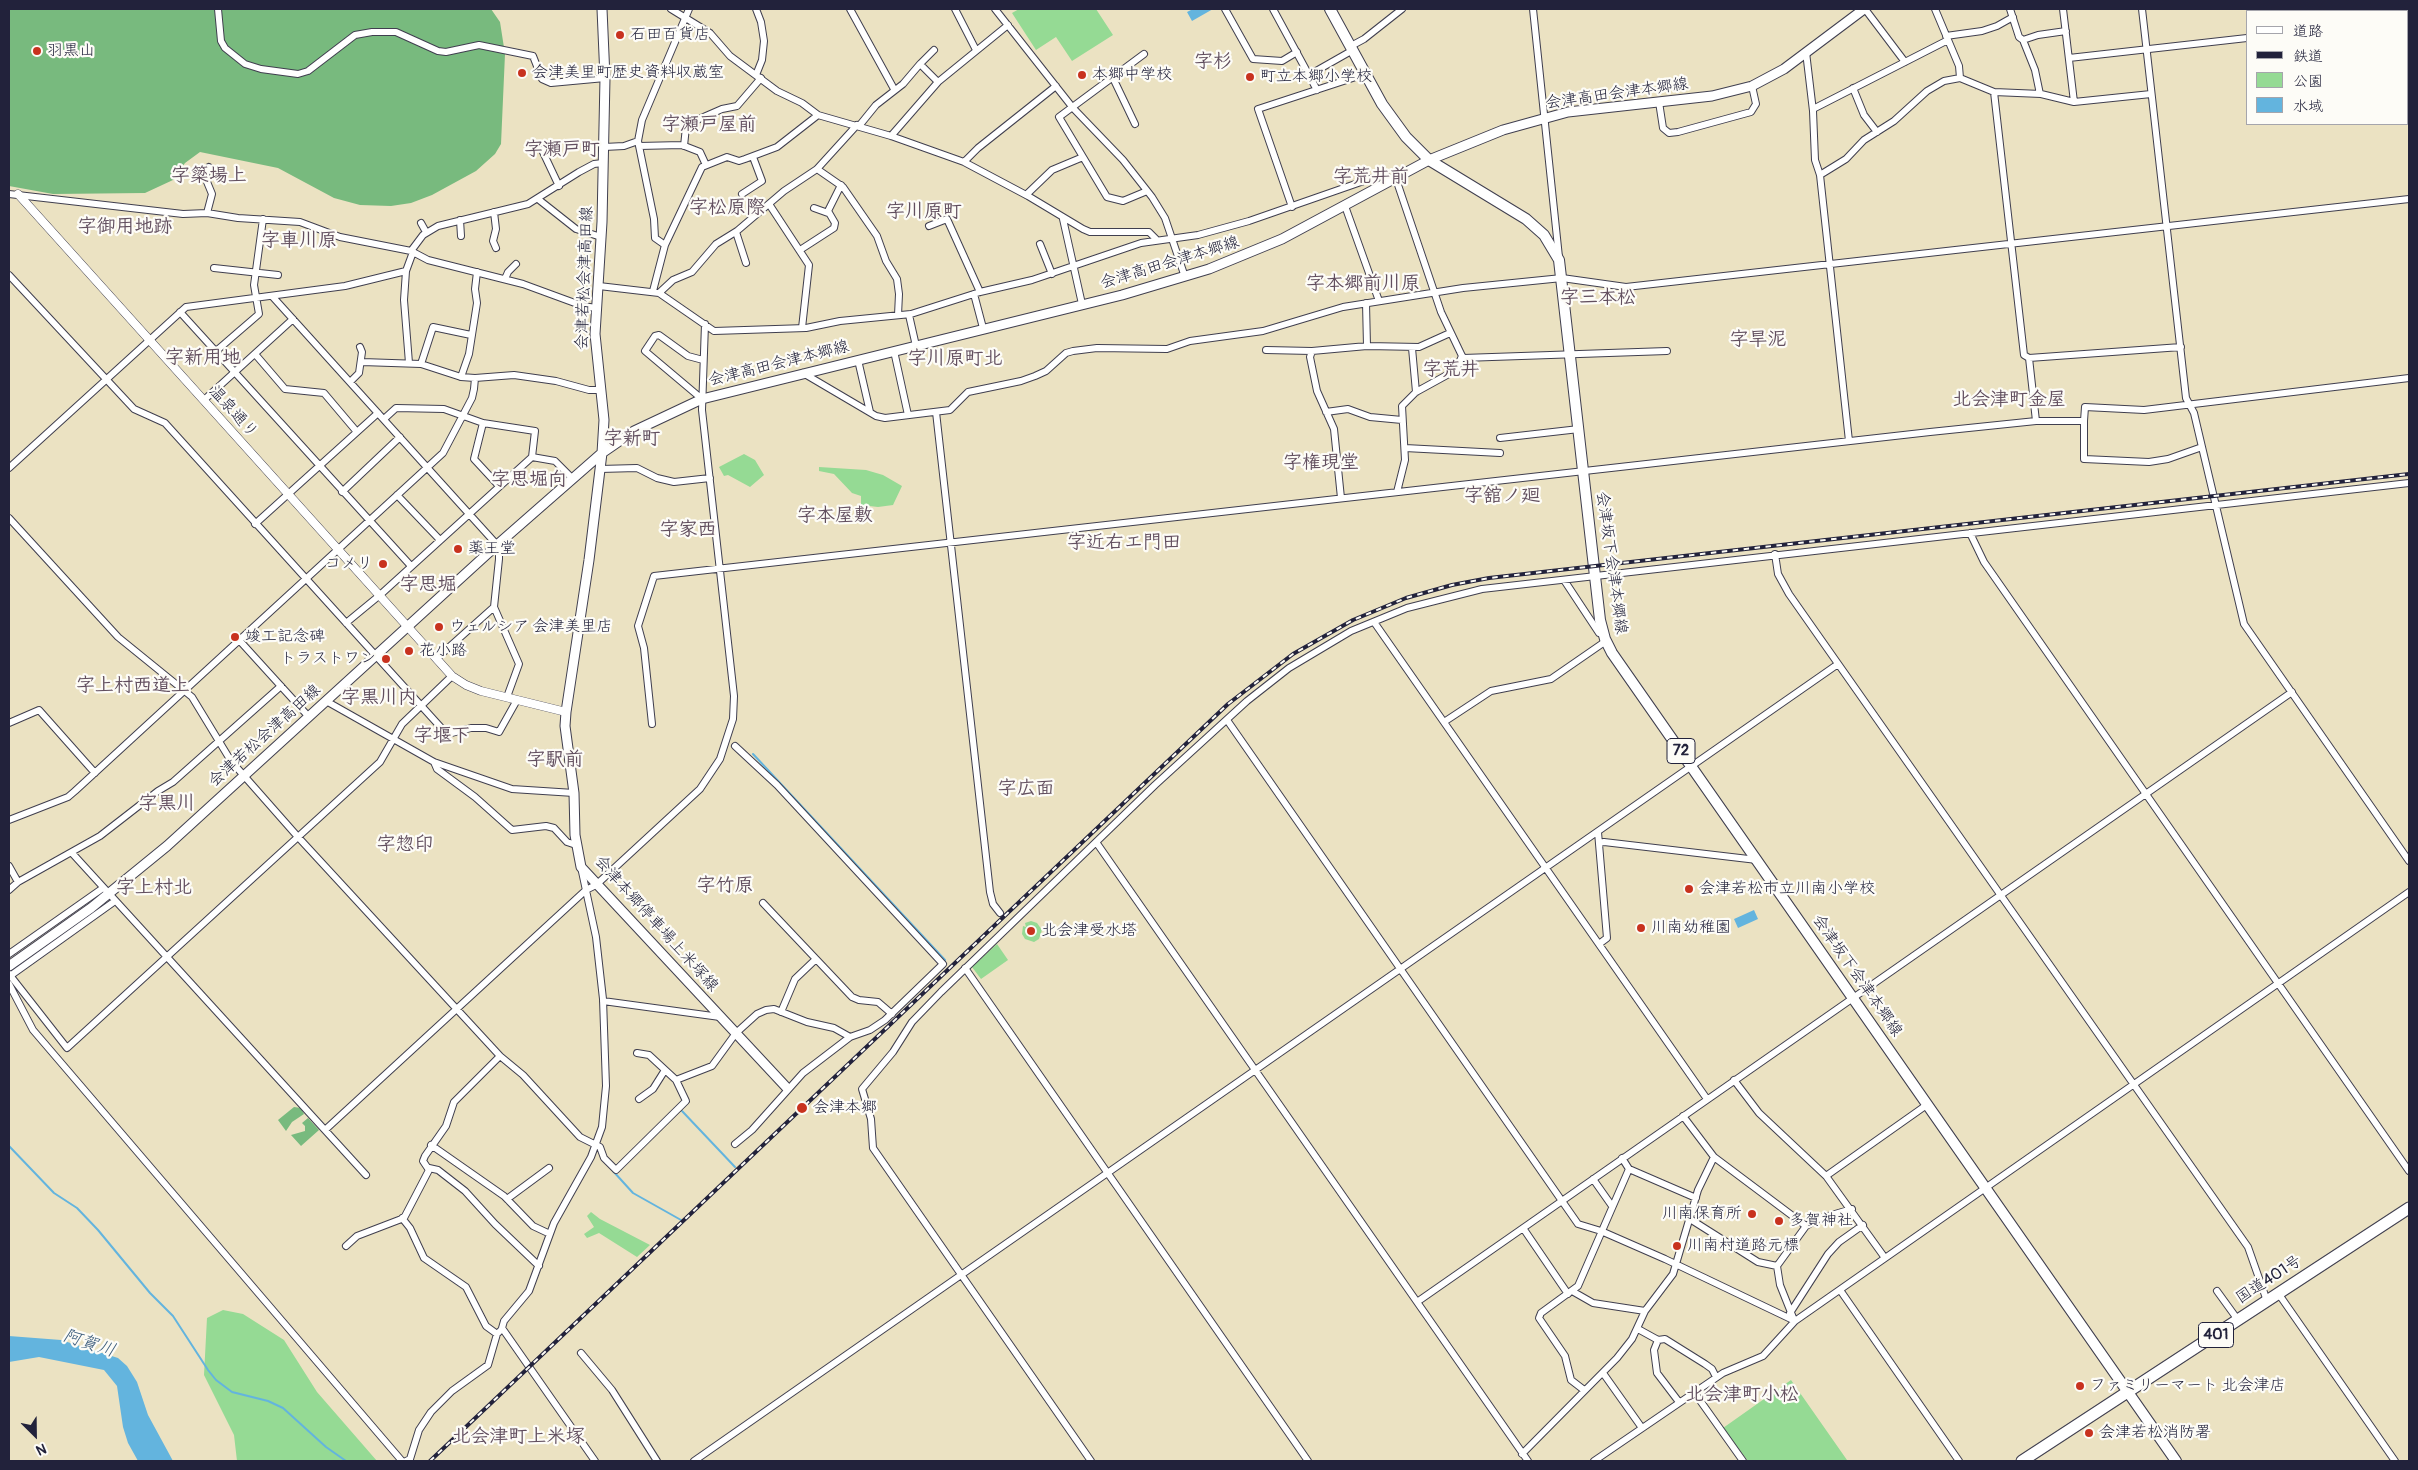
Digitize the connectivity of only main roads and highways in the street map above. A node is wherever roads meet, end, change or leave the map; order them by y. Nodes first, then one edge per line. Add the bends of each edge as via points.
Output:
1 (602, 9) edge
2 (1330, 9) edge
3 (1864, 9) edge
4 (1430, 160) junction
5 (602, 453) junction
6 (9, 966) edge
7 (788, 1088) road end
8 (2409, 1208) edge
9 (2128, 1392) junction
10 (2022, 1461) edge
11 (2176, 1461) edge

1 - 5 main road, 会津若松会津高田線 via 604,147 595,334 604,420
2 - 4 main road, 会津坂下会津本郷線 / 72 via 1398,128
3 - 4 main road, 会津高田会津本郷線 via 1776,74 1752,86 1712,96 1568,112 1479,139
4 - 5 main road, 会津高田会津本郷線 via 1253,253 1185,277 702,399 639,428
4 - 9 main road, 会津坂下会津本郷線 / 72 via 1526,219 1544,235 1559,260 1605,638
5 - 6 main road, 会津若松会津高田線 via 167,846 109,894
5 - 7 main road, 会津本郷停車場上米塚線 via 565,726 581,868
8 - 9 highway, 国道401号 / 401
9 - 10 highway, 国道401号 / 401
9 - 11 main road, 会津坂下会津本郷線 / 72

